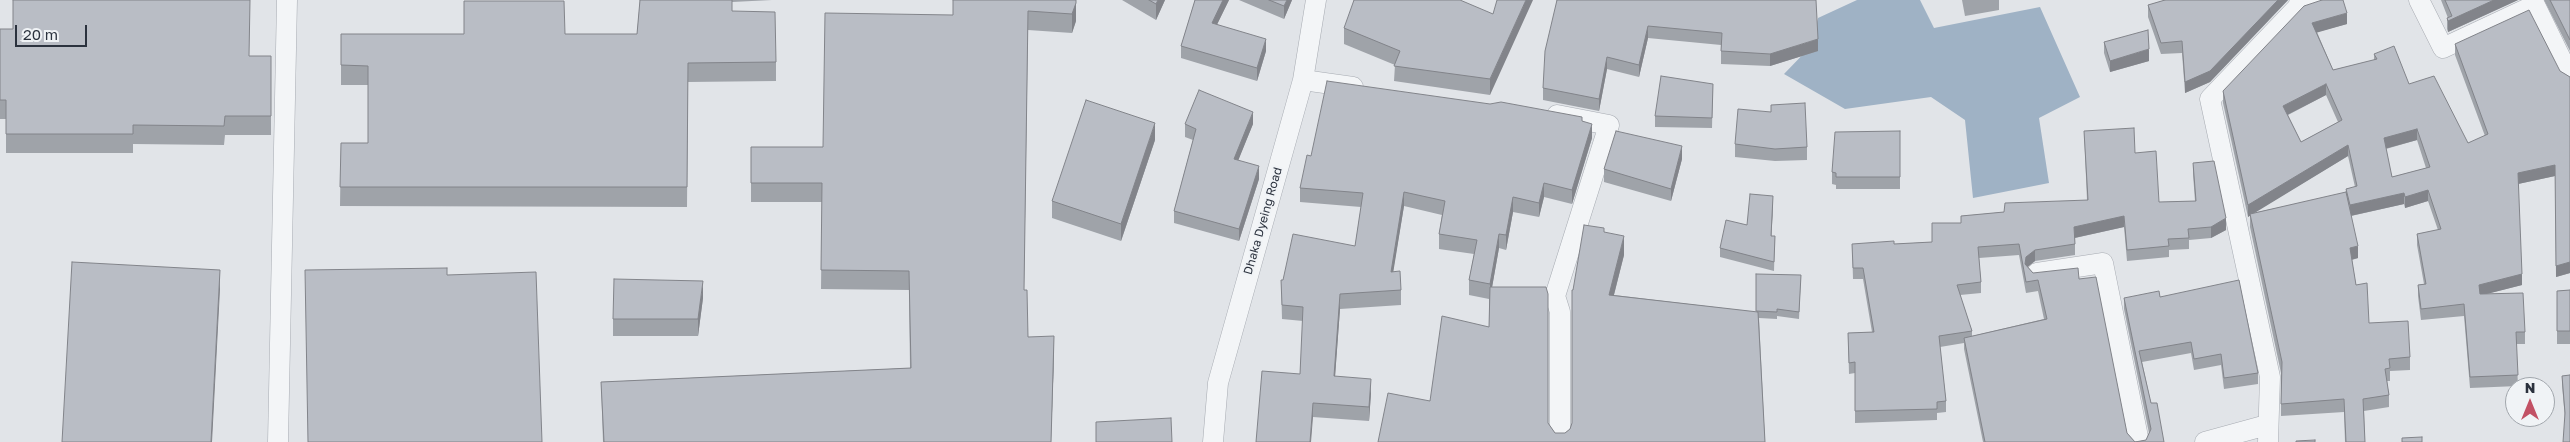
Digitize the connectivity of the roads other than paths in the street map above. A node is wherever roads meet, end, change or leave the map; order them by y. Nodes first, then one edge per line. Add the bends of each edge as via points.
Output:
1 (288, 0) edge
2 (1316, 0) edge
3 (2323, 0) edge
4 (2419, 0) edge
5 (2540, 2) edge
6 (2299, 4) edge
7 (2570, 77) edge
8 (1303, 80) junction
9 (1369, 89) edge
10 (1537, 111) edge
11 (2037, 273) edge
12 (2268, 434) edge
13 (278, 442) edge
14 (1214, 442) edge
15 (1560, 442) edge
16 (2139, 442) edge
17 (2205, 442) edge

1 - 13 street
2 - 8 street, Dhaka Dyeing Road
3 - 6 street
4 - 5 street via 2443,48
5 - 7 street
6 - 12 street via 2210,99 2270,377
8 - 9 street
8 - 14 street, Dhaka Dyeing Road via 1218,383
10 - 15 street via 1609,125 1555,296 1560,312
11 - 16 street via 2103,263
12 - 17 street

